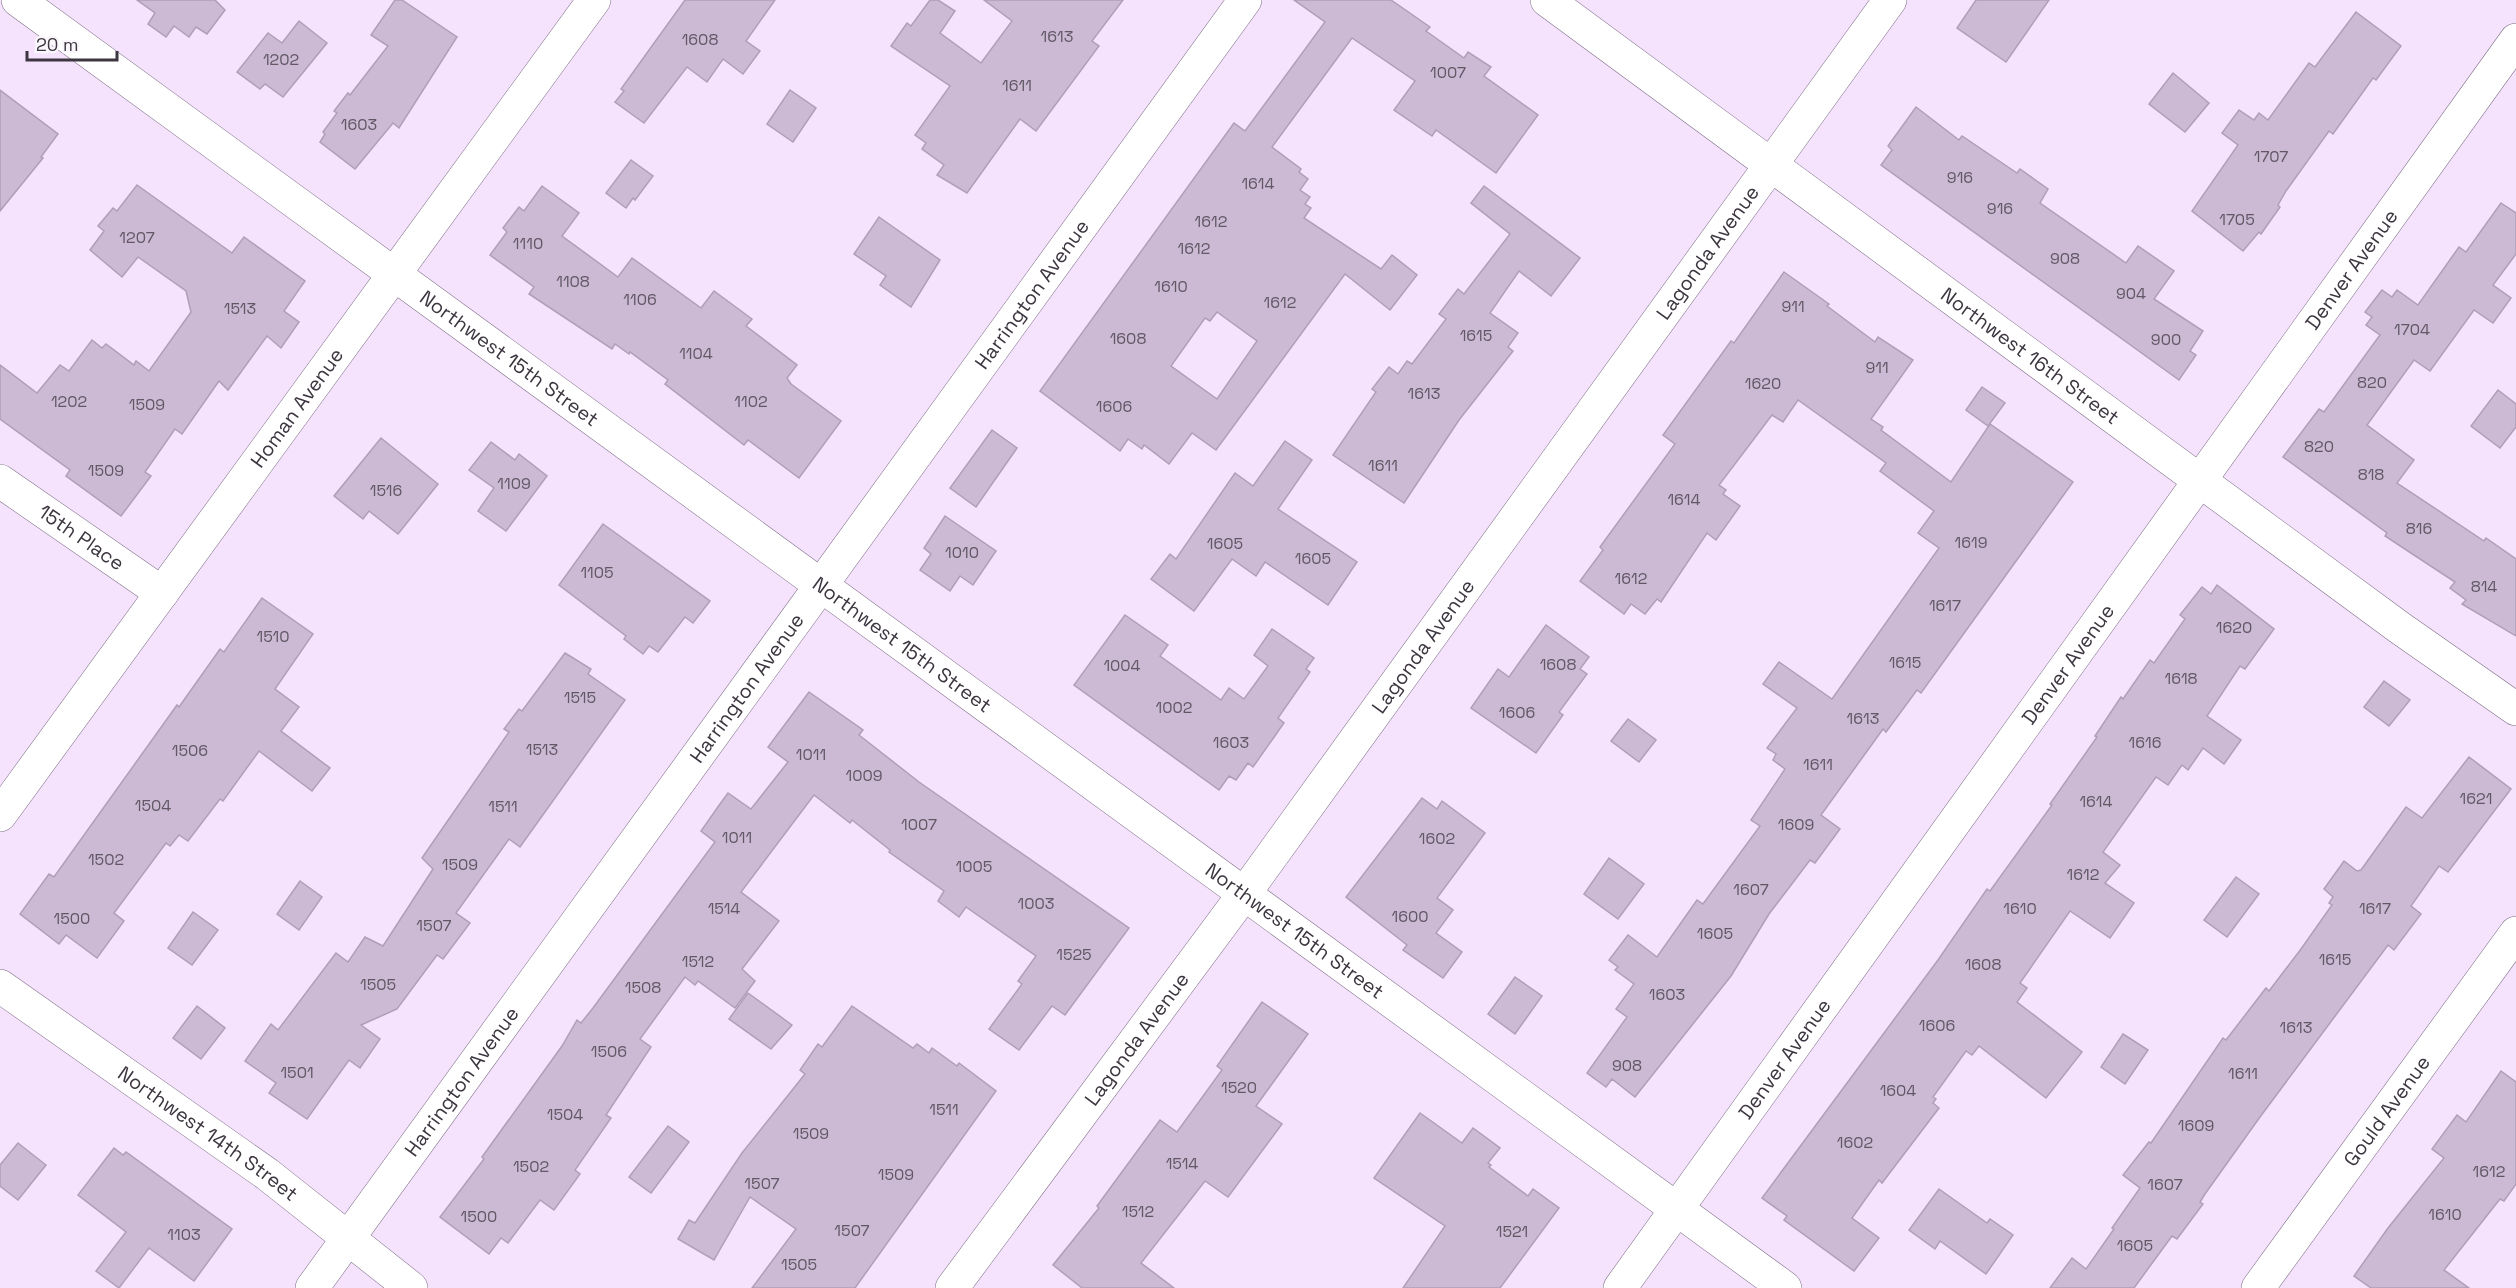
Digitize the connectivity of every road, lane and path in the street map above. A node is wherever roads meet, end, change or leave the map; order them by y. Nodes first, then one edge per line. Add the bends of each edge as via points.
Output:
1 (18, 0) edge
2 (594, 0) edge
3 (1245, 0) edge
4 (1547, 0) edge
5 (1890, 0) edge
6 (2516, 40) edge
7 (1771, 165) junction
8 (395, 275) junction
9 (2199, 479) junction
10 (0, 481) edge
11 (821, 585) junction
12 (162, 593) junction
13 (2516, 709) edge
14 (0, 815) edge
15 (1244, 894) junction
16 (2516, 933) edge
17 (0, 986) edge
18 (1677, 1210) junction
19 (348, 1238) junction
20 (312, 1288) edge
21 (411, 1288) edge
22 (952, 1288) edge
23 (1620, 1288) edge
24 (1785, 1288) edge
25 (2258, 1288) edge

1 - 8 street, Northwest 15th Street
2 - 8 street, Homan Avenue
3 - 11 street, Harrington Avenue
4 - 7 street, Northwest 16th Street
5 - 7 street, Lagonda Avenue
6 - 9 street, Denver Avenue
7 - 9 street, Northwest 16th Street
7 - 15 street, Lagonda Avenue
8 - 11 street, Northwest 15th Street
8 - 12 street, Homan Avenue
9 - 13 street, Northwest 16th Street
9 - 18 street, Denver Avenue
10 - 12 street, 15th Place
11 - 15 street, Northwest 15th Street
11 - 19 street, Harrington Avenue
12 - 14 street, Homan Avenue
15 - 18 street, Northwest 15th Street
15 - 22 street, Lagonda Avenue
16 - 25 street, Gould Avenue
17 - 19 street, Northwest 14th Street via 267,1173
18 - 23 street, Denver Avenue
18 - 24 street, Northwest 15th Street
19 - 20 street, Harrington Avenue
19 - 21 street, Northwest 14th Street

